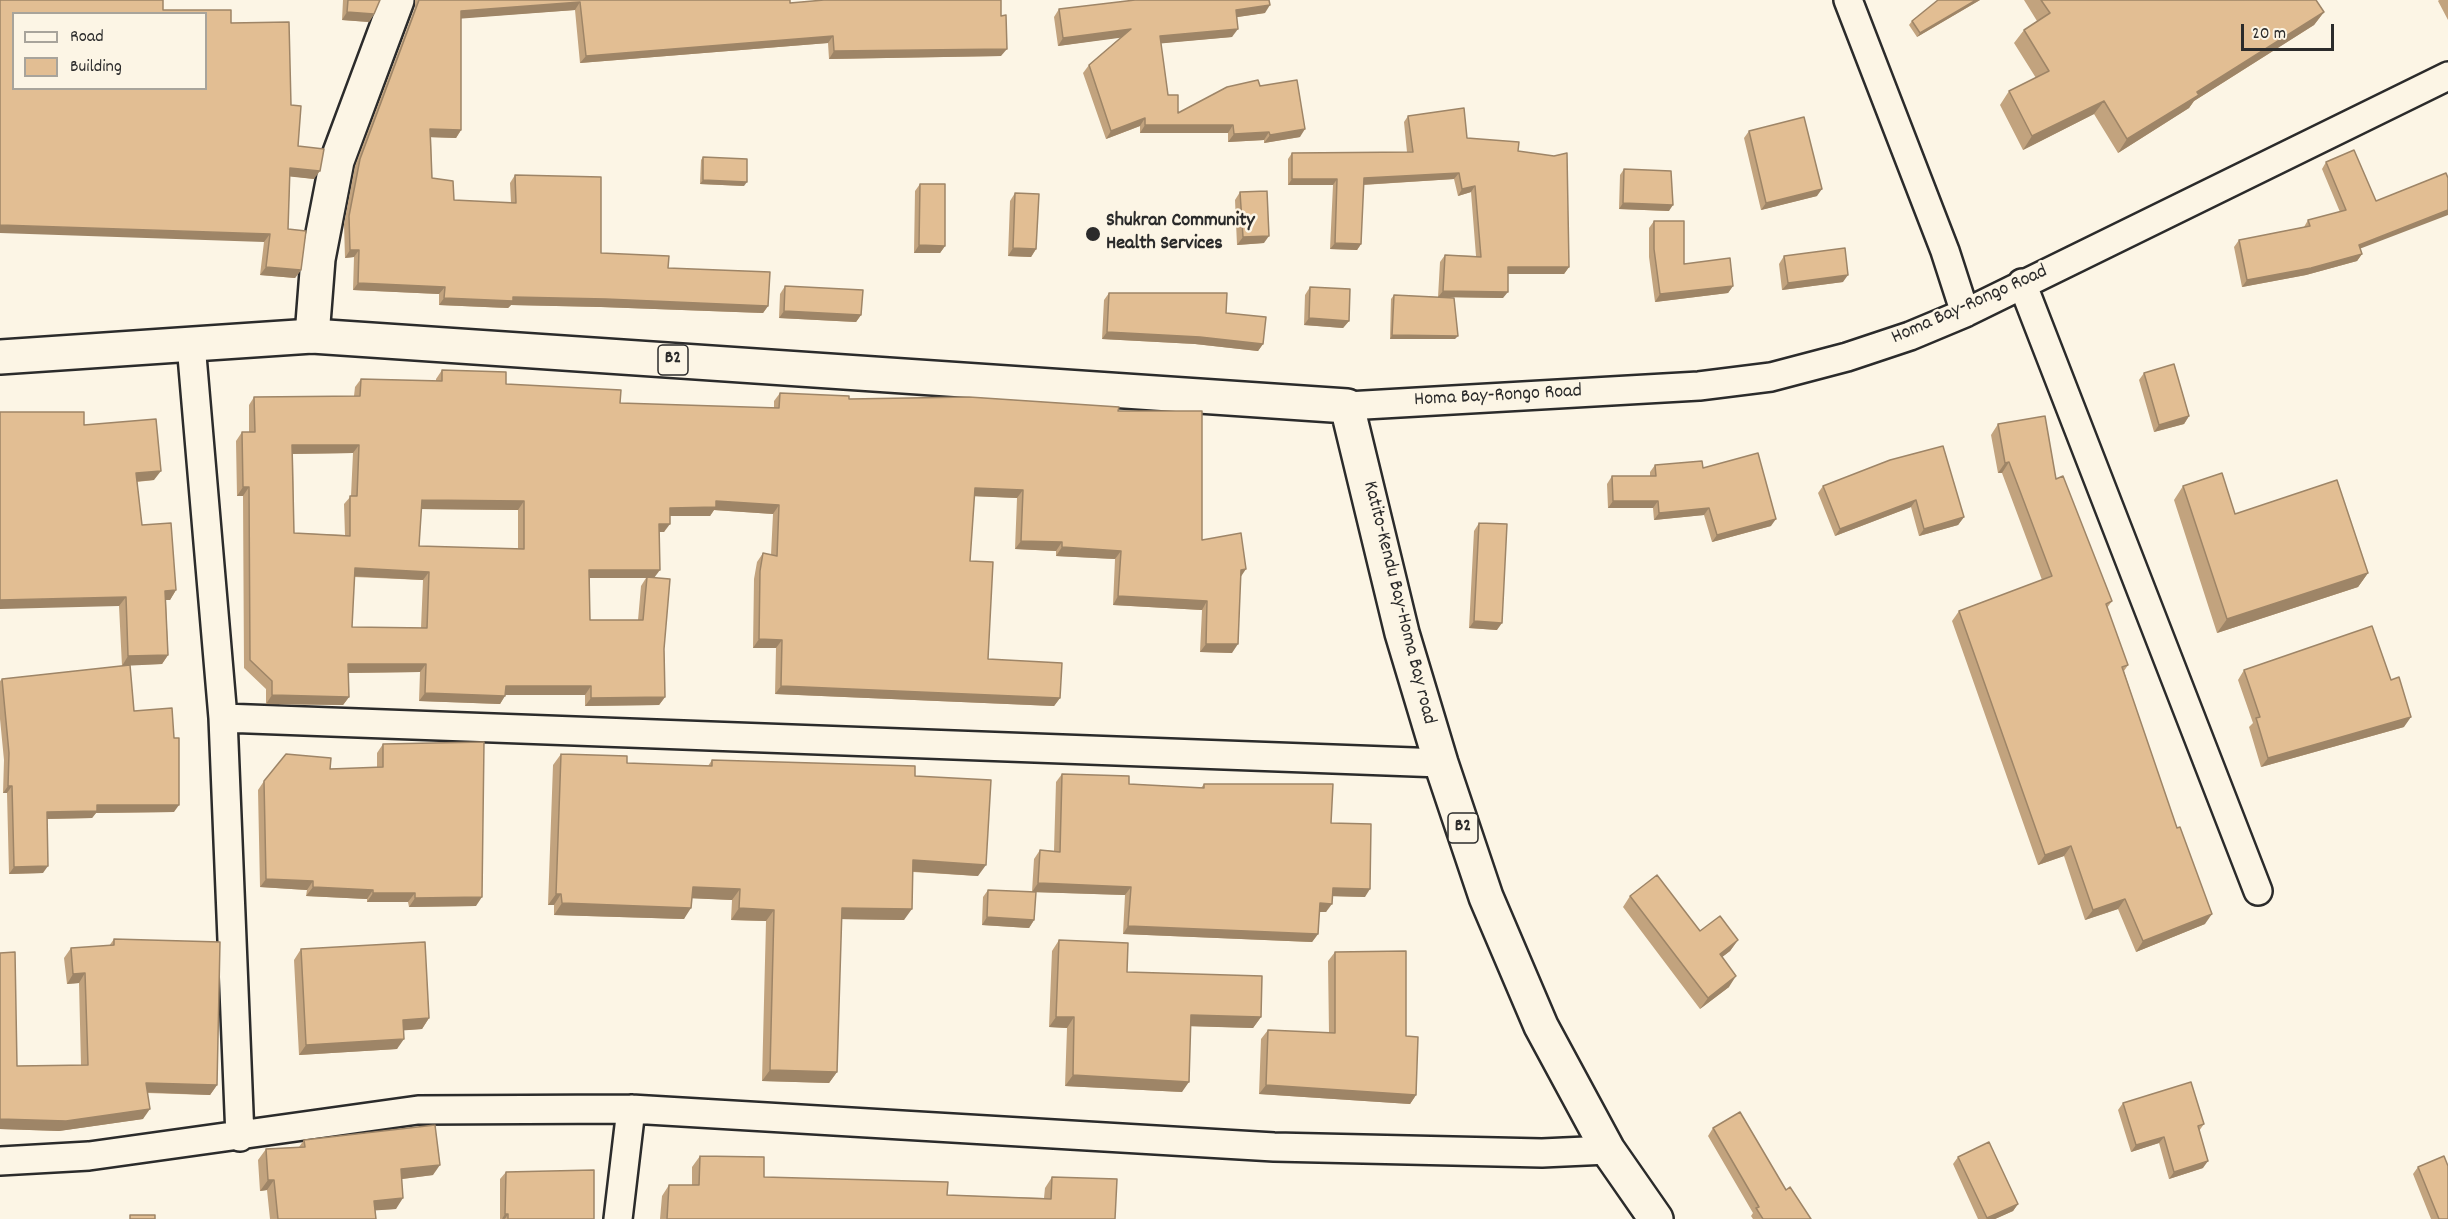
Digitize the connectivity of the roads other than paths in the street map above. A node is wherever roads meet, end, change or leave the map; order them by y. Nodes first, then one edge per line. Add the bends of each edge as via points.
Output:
1 (398, 0) edge
2 (1848, 0) edge
3 (2448, 76) edge
4 (2022, 283) junction
5 (1965, 313) junction
6 (312, 336) junction
7 (191, 344) junction
8 (0, 357) edge
9 (1347, 406) junction
10 (223, 718) junction
11 (1441, 763) junction
12 (2258, 891) dead end
13 (631, 1109) junction
14 (240, 1137) junction
15 (1608, 1150) junction
16 (0, 1161) edge
17 (618, 1219) edge
18 (1656, 1219) edge

1 - 6 main road via 337,161 318,259
2 - 5 street via 1945,250
3 - 4 street, Homa Bay-Rongo Road
4 - 5 street, Homa Bay-Rongo Road
4 - 12 street
5 - 9 street, Homa Bay-Rongo Road via 1857,354 1771,377 1700,386
6 - 7 main road, B2
6 - 9 main road, B2
7 - 8 main road, B2
7 - 10 street
9 - 11 main road, Katito-Kendu Bay-Homa Bay road / B2 via 1401,633
10 - 11 street
10 - 14 street
11 - 15 main road, Katito-Kendu Bay-Homa Bay road / B2 via 1486,897 1541,1026
13 - 14 street via 418,1110
13 - 15 street via 1274,1147 1542,1153
13 - 17 street
14 - 16 street via 89,1156
15 - 18 main road, Katito-Kendu Bay-Homa Bay road / B2

